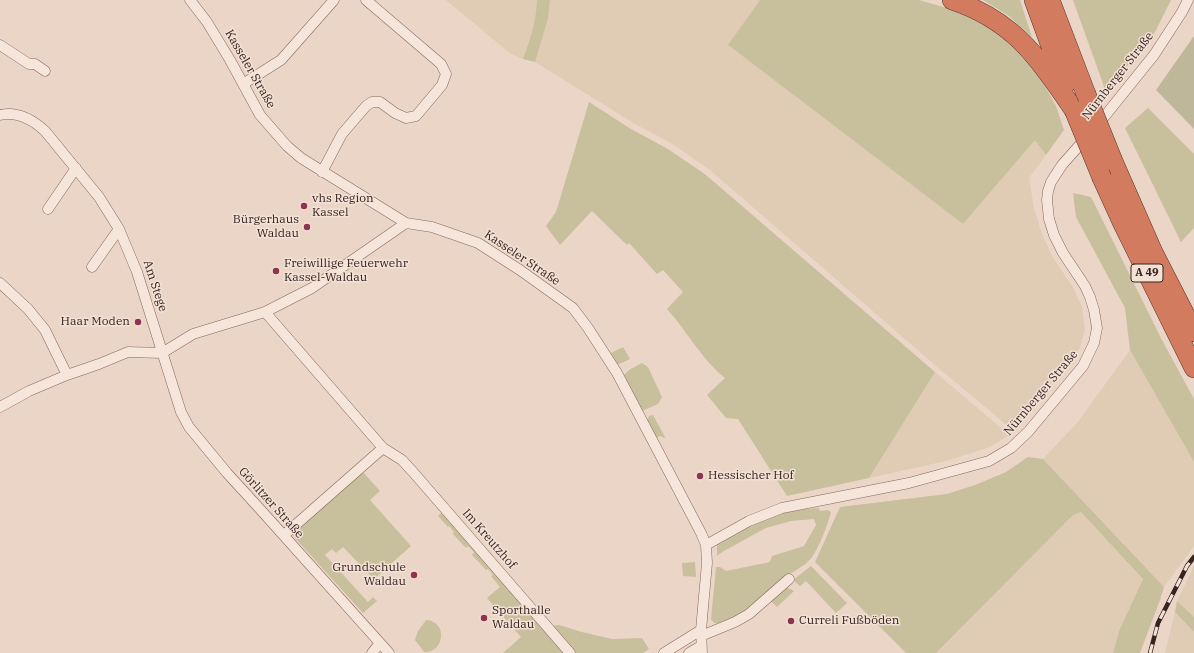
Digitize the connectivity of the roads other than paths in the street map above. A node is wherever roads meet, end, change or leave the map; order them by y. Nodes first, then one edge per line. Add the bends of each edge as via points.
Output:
1 (190, 0) edge
2 (334, 0) edge
3 (366, 0) edge
4 (952, 0) edge
5 (1034, 0) edge
6 (1050, 0) edge
7 (1188, 0) edge
8 (0, 45) edge
9 (45, 71) dead end
10 (243, 84) junction
11 (1074, 110) junction
12 (0, 115) edge
13 (76, 168) junction
14 (322, 172) junction
15 (48, 209) dead end
16 (406, 223) junction
17 (119, 229) junction
18 (92, 267) dead end
19 (0, 283) edge
20 (265, 312) junction
21 (1194, 332) edge
22 (162, 353) junction
23 (1194, 368) edge
24 (67, 375) junction
25 (0, 407) edge
26 (383, 448) junction
27 (284, 535) junction
28 (706, 545) junction
29 (789, 579) dead end
30 (701, 641) edge
31 (380, 643) junction
32 (372, 653) edge
33 (389, 653) edge
34 (570, 653) edge
35 (664, 653) edge
36 (689, 653) edge

1 - 10 street, Kasseler Straße via 207,22
2 - 10 street via 281,60
3 - 14 street via 441,64 446,74 442,84 416,116 406,118 380,102 372,102 366,106 342,134
4 - 11 highway via 997,21 1020,40 1043,65
5 - 11 highway, A 49
6 - 21 highway, A 49, bridge via 1113,161 1153,252
7 - 28 street, Nürnberger Straße via 1154,55 1110,111 1062,165 1051,182 1047,200 1054,236 1085,286 1094,310 1097,328 1083,366 1028,432 1011,448 989,461 910,483 782,508 749,521
8 - 9 street
10 - 14 street, Kasseler Straße via 260,115 277,135
11 - 23 highway, A 49, bridge via 1123,224
12 - 13 street, Am Stege via 18,116 36,122
13 - 15 street
13 - 17 street, Am Stege via 111,214
14 - 16 street, Kasseler Straße
16 - 20 street via 312,288
16 - 28 street, Kasseler Straße via 432,227 478,243 573,308 617,373
17 - 18 street
17 - 22 street, Am Stege via 137,272
19 - 24 street via 28,309 45,330
20 - 22 street via 193,334
20 - 26 street, Im Kreutzhof
22 - 24 street via 128,352
22 - 27 street, Görlitzer Straße via 181,412 189,427 227,474
24 - 25 street
26 - 27 street
26 - 34 street, Im Kreutzhof via 402,460 413,472
27 - 31 street, Görlitzer Straße
28 - 30 street
29 - 30 street via 750,614
30 - 35 street
30 - 36 street
31 - 32 street
31 - 33 street, Görlitzer Straße

